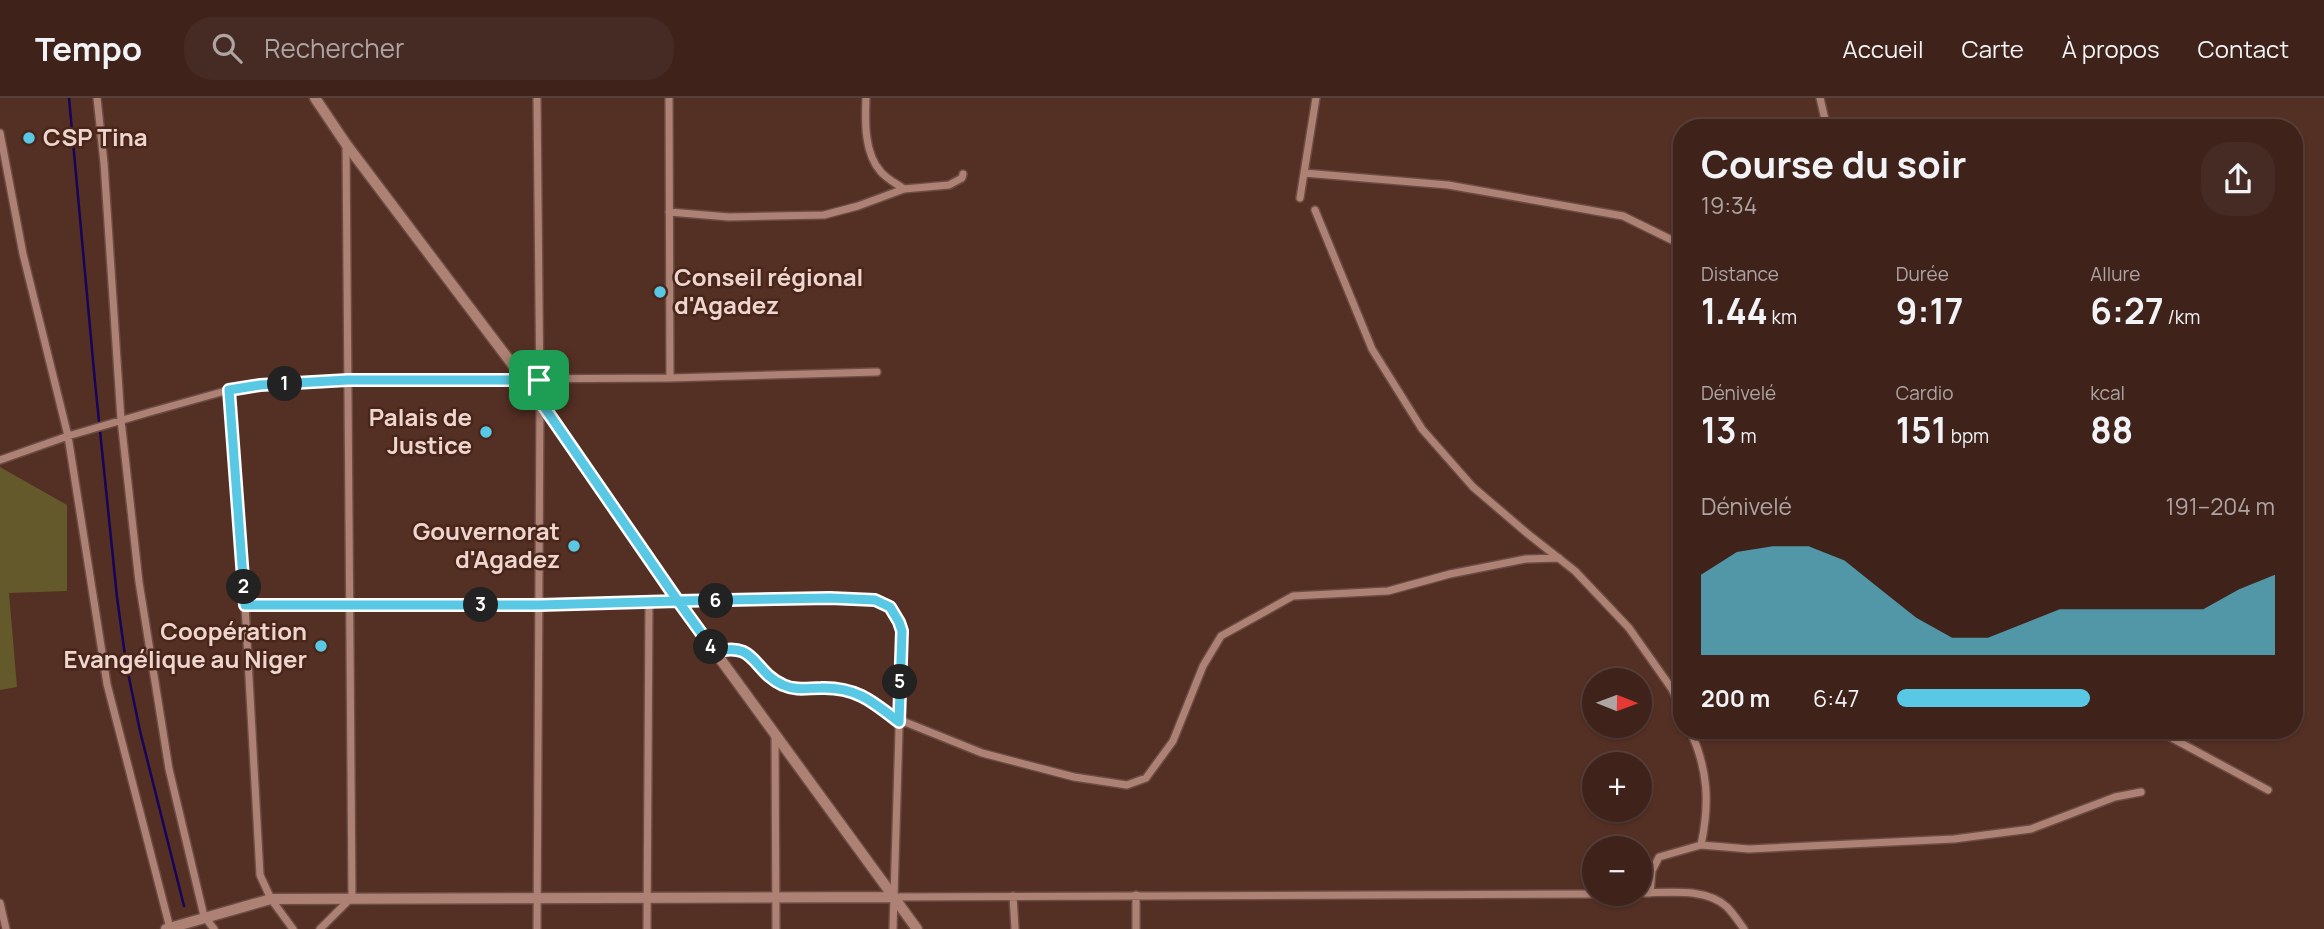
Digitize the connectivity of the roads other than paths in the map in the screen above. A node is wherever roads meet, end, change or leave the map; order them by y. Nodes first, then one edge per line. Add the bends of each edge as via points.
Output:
1 (97, 98) edge
2 (315, 98) edge
3 (537, 98) edge
4 (669, 98) edge
5 (866, 98) edge
6 (1316, 98) edge
7 (1819, 98) edge
8 (1825, 119) edge
9 (0, 133) edge
10 (346, 144) junction
11 (1, 147) edge
12 (1304, 173) junction
13 (962, 174) dead end
14 (904, 189) junction
15 (1300, 198) dead end
16 (1315, 210) dead end
17 (669, 212) junction
18 (1673, 241) edge
19 (877, 372) dead end
20 (524, 379) junction
21 (670, 379) junction
22 (348, 380) junction
23 (539, 380) junction
24 (229, 390) junction
25 (540, 401) junction
26 (121, 420) junction
27 (68, 436) junction
28 (0, 460) edge
29 (1559, 558) junction
30 (678, 601) junction
31 (649, 603) junction
32 (245, 605) junction
33 (540, 605) junction
34 (351, 606) junction
35 (715, 652) junction
36 (1673, 691) edge
37 (899, 722) junction
38 (775, 734) junction
39 (1694, 739) edge
40 (2174, 739) edge
41 (2268, 790) dead end
42 (2141, 792) dead end
43 (1701, 845) junction
44 (1652, 871) edge
45 (1652, 893) edge
46 (1582, 894) edge
47 (1136, 895) junction
48 (1013, 896) junction
49 (352, 897) junction
50 (537, 897) junction
51 (647, 897) junction
52 (893, 897) junction
53 (776, 898) junction
54 (271, 899) junction
55 (0, 903) edge
56 (204, 916) junction
57 (168, 928) edge
58 (6, 929) edge
59 (214, 929) edge
60 (293, 929) edge
61 (320, 929) edge
62 (537, 929) edge
63 (647, 929) edge
64 (776, 929) edge
65 (893, 929) edge
66 (917, 929) edge
67 (1015, 929) edge
68 (1136, 929) edge
69 (1744, 929) edge

1 - 26 street
2 - 10 main road
3 - 23 street
4 - 17 street
5 - 14 street via 872,159
6 - 12 street
7 - 8 street
9 - 11 street
10 - 20 main road
10 - 22 street
11 - 27 street
12 - 15 street
12 - 18 street via 1448,185 1623,216
13 - 14 street via 949,185
14 - 17 street via 824,215 729,217
16 - 29 street via 1372,349 1422,429 1473,487
17 - 21 street
19 - 21 street
20 - 22 street
20 - 23 street
20 - 25 main road
21 - 23 street
22 - 24 street
22 - 34 street
23 - 25 street
24 - 26 street
24 - 32 street
25 - 30 main road
25 - 33 street
26 - 27 street
26 - 56 street via 139,582 166,755
27 - 28 street
27 - 57 street via 107,684
29 - 36 street via 1629,628
29 - 37 street via 1526,559 1388,591 1293,596 1221,636 1203,666 1173,741 1146,778 1127,785 1074,777 982,753
30 - 31 street
30 - 35 main road
30 - 37 street via 830,598 875,600 890,607 902,631
31 - 33 street
31 - 51 street
32 - 34 street
32 - 54 street via 260,875
33 - 34 street
33 - 50 street
34 - 49 street
35 - 37 street via 741,649 785,687 849,690 863,695
35 - 38 main road
37 - 52 street
38 - 52 main road
38 - 53 street
39 - 43 street via 1708,793
40 - 41 street
42 - 43 street via 2115,797 2031,829 1954,839 1749,849
43 - 44 street via 1659,857
45 - 69 street via 1712,897 1727,907
46 - 47 street
47 - 48 street
47 - 68 street
48 - 52 street
48 - 67 street
49 - 50 main road
49 - 54 main road
49 - 61 street
50 - 51 main road
50 - 62 street
51 - 53 main road
51 - 63 street
52 - 53 main road
52 - 65 street
52 - 66 main road
53 - 64 street
54 - 56 main road
54 - 60 street
55 - 58 street
56 - 57 main road
56 - 59 street

